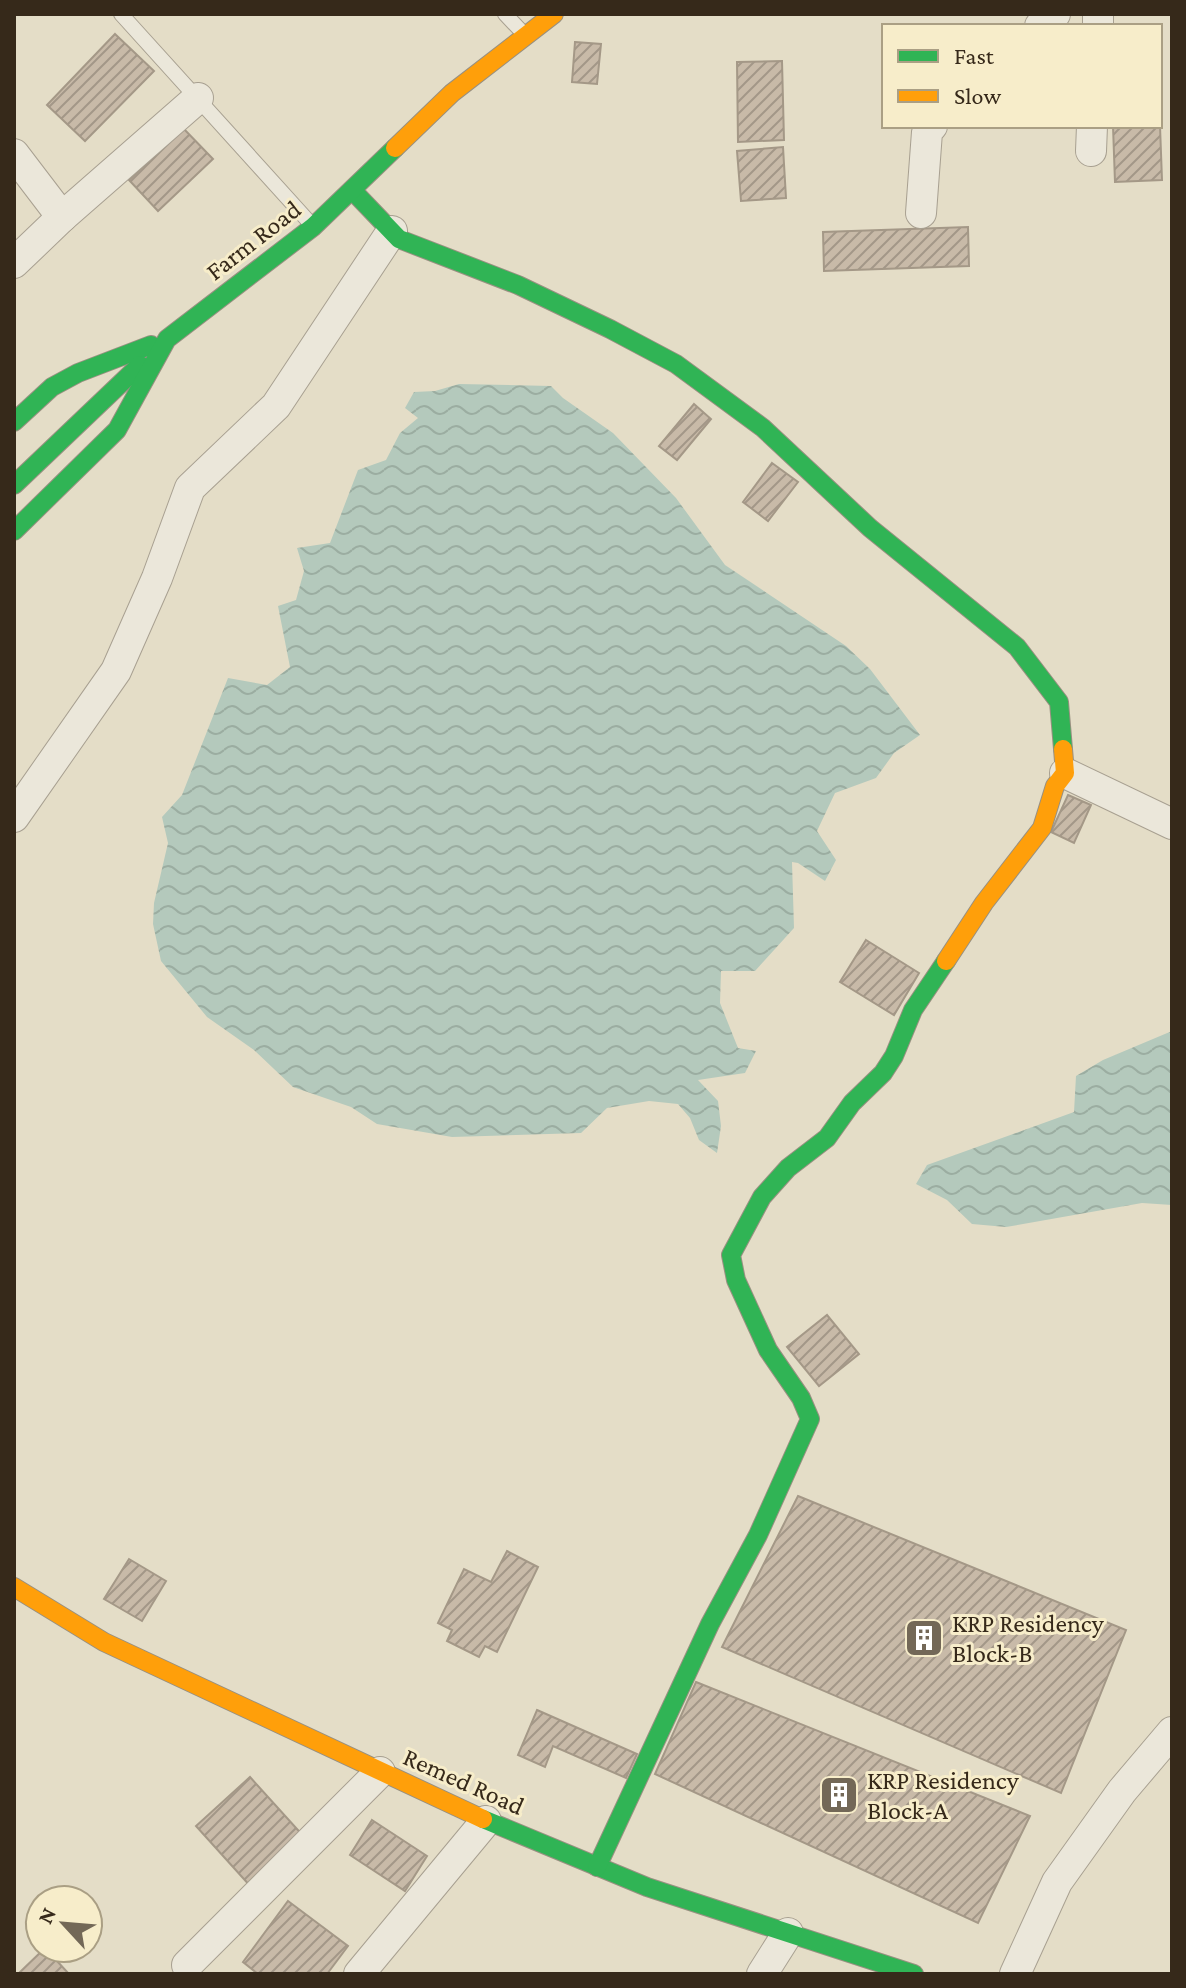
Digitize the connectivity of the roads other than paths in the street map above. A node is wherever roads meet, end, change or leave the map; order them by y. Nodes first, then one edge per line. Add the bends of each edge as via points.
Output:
1 (121, 14) edge
2 (505, 14) edge
3 (554, 14) edge
4 (525, 36) junction
5 (198, 98) junction
6 (930, 128) edge
7 (14, 154) edge
8 (352, 190) junction
9 (921, 213) dead end
10 (62, 217) junction
11 (313, 227) junction
12 (392, 231) junction
13 (14, 263) edge
14 (167, 339) junction
15 (14, 422) edge
16 (14, 485) edge
17 (14, 531) edge
18 (1065, 773) junction
19 (14, 817) edge
20 (1172, 824) edge
21 (14, 1587) edge
22 (1172, 1732) edge
23 (380, 1772) junction
24 (486, 1821) junction
25 (597, 1867) junction
26 (788, 1933) junction
27 (187, 1965) dead end
28 (359, 1974) edge
29 (762, 1974) edge
30 (914, 1974) edge
31 (1015, 1974) edge

1 - 5 lane
2 - 4 lane
3 - 4 street, Farm Road
4 - 8 street, Farm Road via 452,93
5 - 10 street
5 - 11 lane
6 - 9 street
7 - 10 street
8 - 11 street, Farm Road
8 - 12 street
10 - 13 street
11 - 14 street, Farm Road
12 - 18 street via 399,239 518,285 676,364 763,428 870,528 1017,647 1059,702
12 - 19 street via 276,406 190,488 116,671
14 - 15 street via 52,387
14 - 16 street
14 - 17 street, Farm Road via 117,430
18 - 20 street
18 - 25 street via 1055,786 1042,828 913,1010 883,1073 827,1138 762,1197 731,1255 736,1280 768,1350 810,1419
21 - 23 street, Remed Road via 104,1642
22 - 31 street via 1057,1882
23 - 24 street, Remed Road
23 - 27 street
24 - 25 street, Remed Road
24 - 28 street
25 - 26 street, Remed Road
26 - 29 street
26 - 30 street, Remed Road

